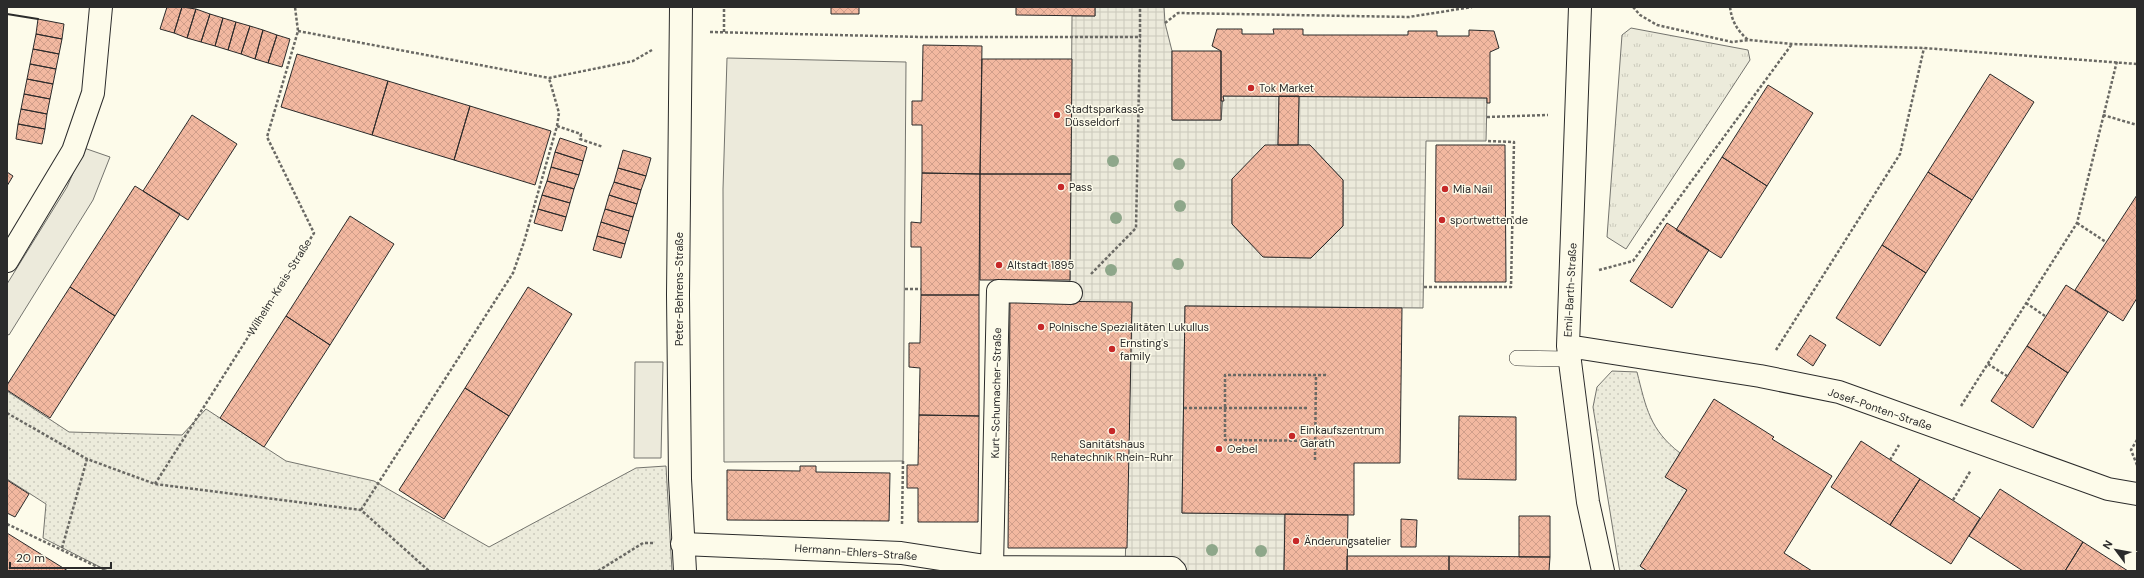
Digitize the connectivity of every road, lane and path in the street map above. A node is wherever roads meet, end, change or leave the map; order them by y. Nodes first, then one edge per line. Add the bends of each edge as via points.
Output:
1 (101, 7) edge
2 (295, 7) edge
3 (681, 7) edge
4 (724, 7) edge
5 (1140, 7) edge
6 (1472, 7) edge
7 (1580, 7) edge
8 (1633, 7) edge
9 (1730, 7) edge
10 (1165, 23) dead end
11 (298, 31) junction
12 (681, 32) junction
13 (724, 32) junction
14 (1140, 37) junction
15 (1749, 40) junction
16 (1792, 44) junction
17 (1924, 48) junction
18 (2117, 61) junction
19 (2137, 64) edge
20 (549, 78) junction
21 (1577, 114) junction
22 (2103, 115) junction
23 (1487, 117) dead end
24 (2137, 125) edge
25 (557, 126) junction
26 (1486, 141) dead end
27 (603, 147) dead end
28 (2077, 223) junction
29 (14, 233) edge
30 (2106, 242) dead end
31 (7, 261) edge
32 (1633, 261) dead end
33 (1424, 286) dead end
34 (905, 289) dead end
35 (920, 289) dead end
36 (1072, 293) joint
37 (2026, 303) junction
38 (2046, 316) dead end
39 (1568, 352) junction
40 (1516, 358) dead end
41 (1988, 364) junction
42 (1316, 375) junction
43 (1326, 375) dead end
44 (1760, 376) junction
45 (2007, 376) dead end
46 (1184, 408) dead end
47 (1225, 408) junction
48 (1308, 408) dead end
49 (7, 413) edge
50 (1945, 431) junction
51 (2137, 440) edge
52 (1316, 441) junction
53 (1328, 441) dead end
54 (1985, 446) junction
55 (87, 459) junction
56 (1315, 460) dead end
57 (903, 461) dead end
58 (2137, 465) edge
59 (155, 484) junction
60 (2137, 494) edge
61 (1953, 500) dead end
62 (361, 510) junction
63 (7, 524) edge
64 (682, 544) junction
65 (62, 548) junction
66 (901, 553) junction
67 (992, 567) junction
68 (106, 571) edge
69 (429, 571) edge
70 (598, 571) edge
71 (684, 571) edge
72 (1175, 571) edge
73 (1603, 571) edge

1 - 29 street via 93,93 73,151
2 - 11 path, Wilhelm-Kreis-Straße
3 - 12 street, Peter-Behrens-Straße
4 - 13 path
5 - 14 path
6 - 10 path via 1409,17 1178,13
7 - 21 street, Emil-Barth-Straße
8 - 15 path via 1640,15 1657,25 1732,42
9 - 15 path via 1731,18 1738,31
11 - 20 path
11 - 59 path, Wilhelm-Kreis-Straße via 267,137 314,233
12 - 13 path
12 - 20 path via 633,61
12 - 64 street, Peter-Behrens-Straße via 678,295
13 - 14 path via 928,37
14 - 36 path via 1136,228
15 - 16 path
16 - 17 path
16 - 32 path
17 - 18 path
17 - 44 path via 1900,154
18 - 19 path
18 - 22 path
20 - 25 path via 558,113
21 - 23 path
21 - 39 street, Emil-Barth-Straße
22 - 24 path
22 - 28 path
25 - 27 path via 581,134 580,139
25 - 62 path via 513,273
26 - 33 path via 1514,142 1511,288
28 - 30 path
28 - 37 path
29 - 31 street
34 - 35 path
36 - 67 street, Kurt-Schumacher-Straße via 998,291
37 - 38 path
37 - 41 path
39 - 40 lane
39 - 44 street, Josef-Ponten-Straße
39 - 73 street, Emil-Barth-Straße via 1588,502
41 - 45 path
41 - 50 path
42 - 43 path
42 - 47 path via 1225,375
42 - 52 path
44 - 50 street, Josef-Ponten-Straße via 1839,392
46 - 47 path
47 - 48 path
47 - 52 path via 1224,440
49 - 55 path
50 - 54 street, Josef-Ponten-Straße
51 - 58 path via 2131,450
52 - 53 path
52 - 56 path
54 - 60 street, Josef-Ponten-Straße via 2108,489
54 - 61 path
55 - 59 path
55 - 65 path
57 - 66 path
59 - 62 path
62 - 69 path
63 - 65 path
64 - 66 street, Hermann-Ehlers-Straße
64 - 70 path via 643,543
64 - 71 street, Peter-Behrens-Straße
65 - 68 path
66 - 67 street, Hermann-Ehlers-Straße
67 - 72 street, Hermann-Ehlers-Straße via 1172,568

